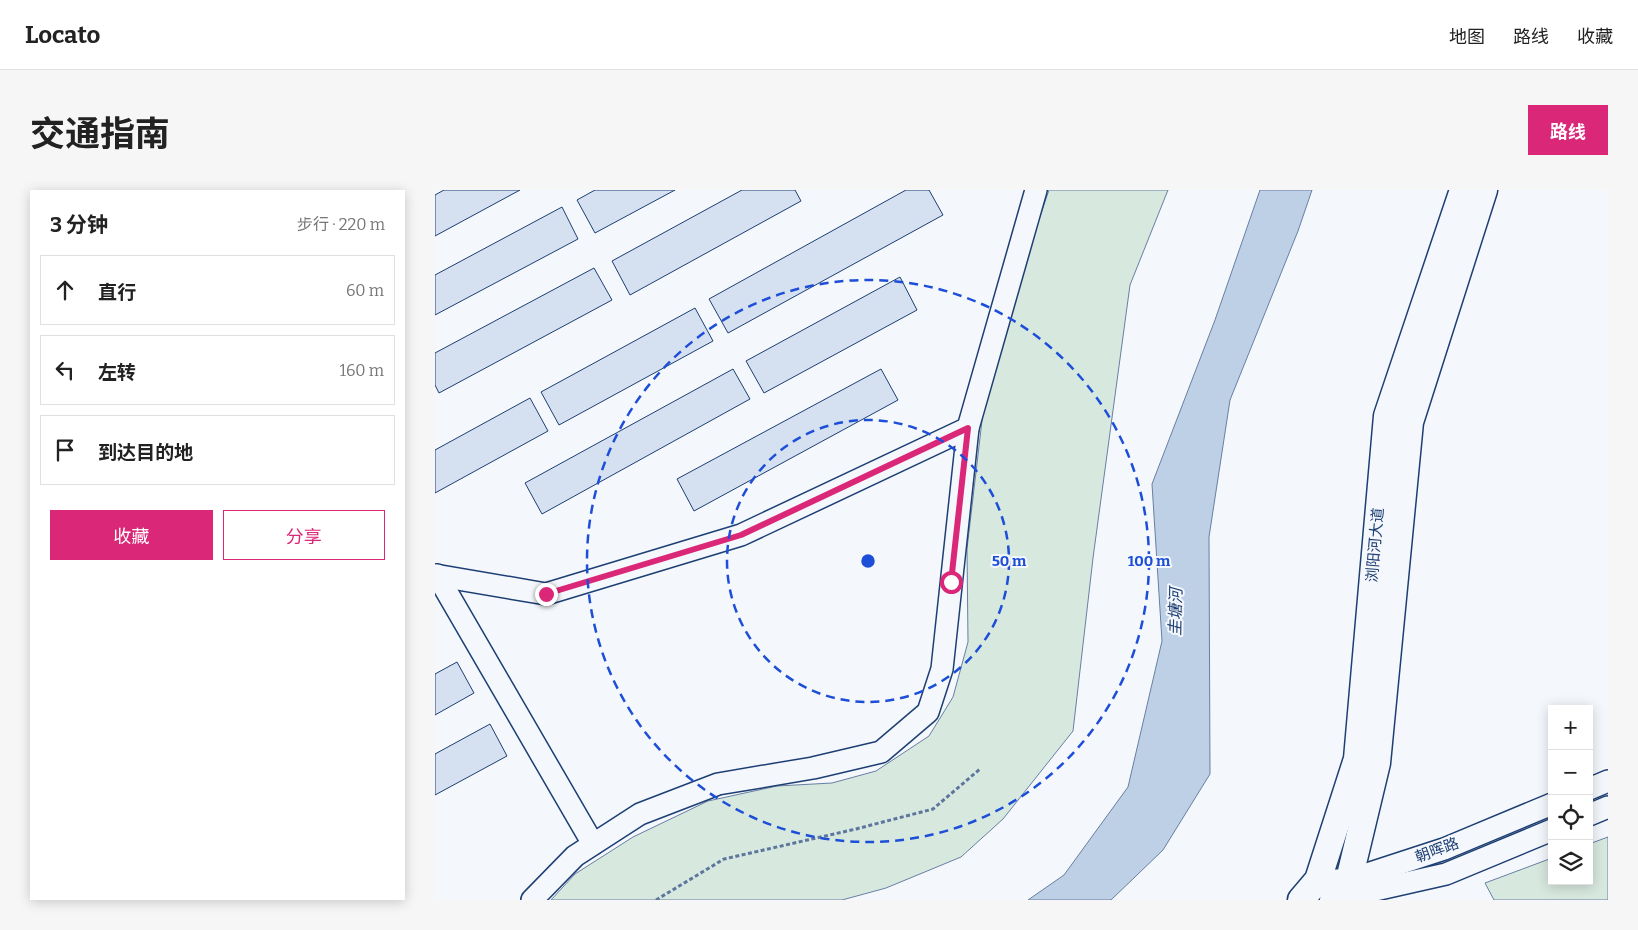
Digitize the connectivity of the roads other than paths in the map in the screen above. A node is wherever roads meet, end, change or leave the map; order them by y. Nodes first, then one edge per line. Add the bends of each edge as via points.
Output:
1 (1036, 190) edge
2 (1463, 190) edge
3 (1484, 190) edge
4 (968, 428) junction
5 (436, 575) edge
6 (1608, 781) edge
7 (1593, 787) edge
8 (1548, 806) edge
9 (1608, 807) edge
10 (1593, 813) edge
11 (1548, 832) edge
12 (593, 844) junction
13 (1333, 892) edge
14 (532, 900) edge
15 (1301, 900) edge

1 - 4 street
2 - 13 main road, 浏阳河大道 via 1387,416 1357,759
3 - 13 main road, 浏阳河大道 via 1409,422 1377,763
4 - 5 street via 741,535 546,594
4 - 12 street via 942,669 928,712 881,752 813,768 718,784 640,814
5 - 12 street
6 - 7 street
8 - 13 street, 朝晖路
9 - 10 street
11 - 13 street, 朝晖路 via 1445,874
12 - 14 street via 575,856
13 - 15 main road, 浏阳河大道

